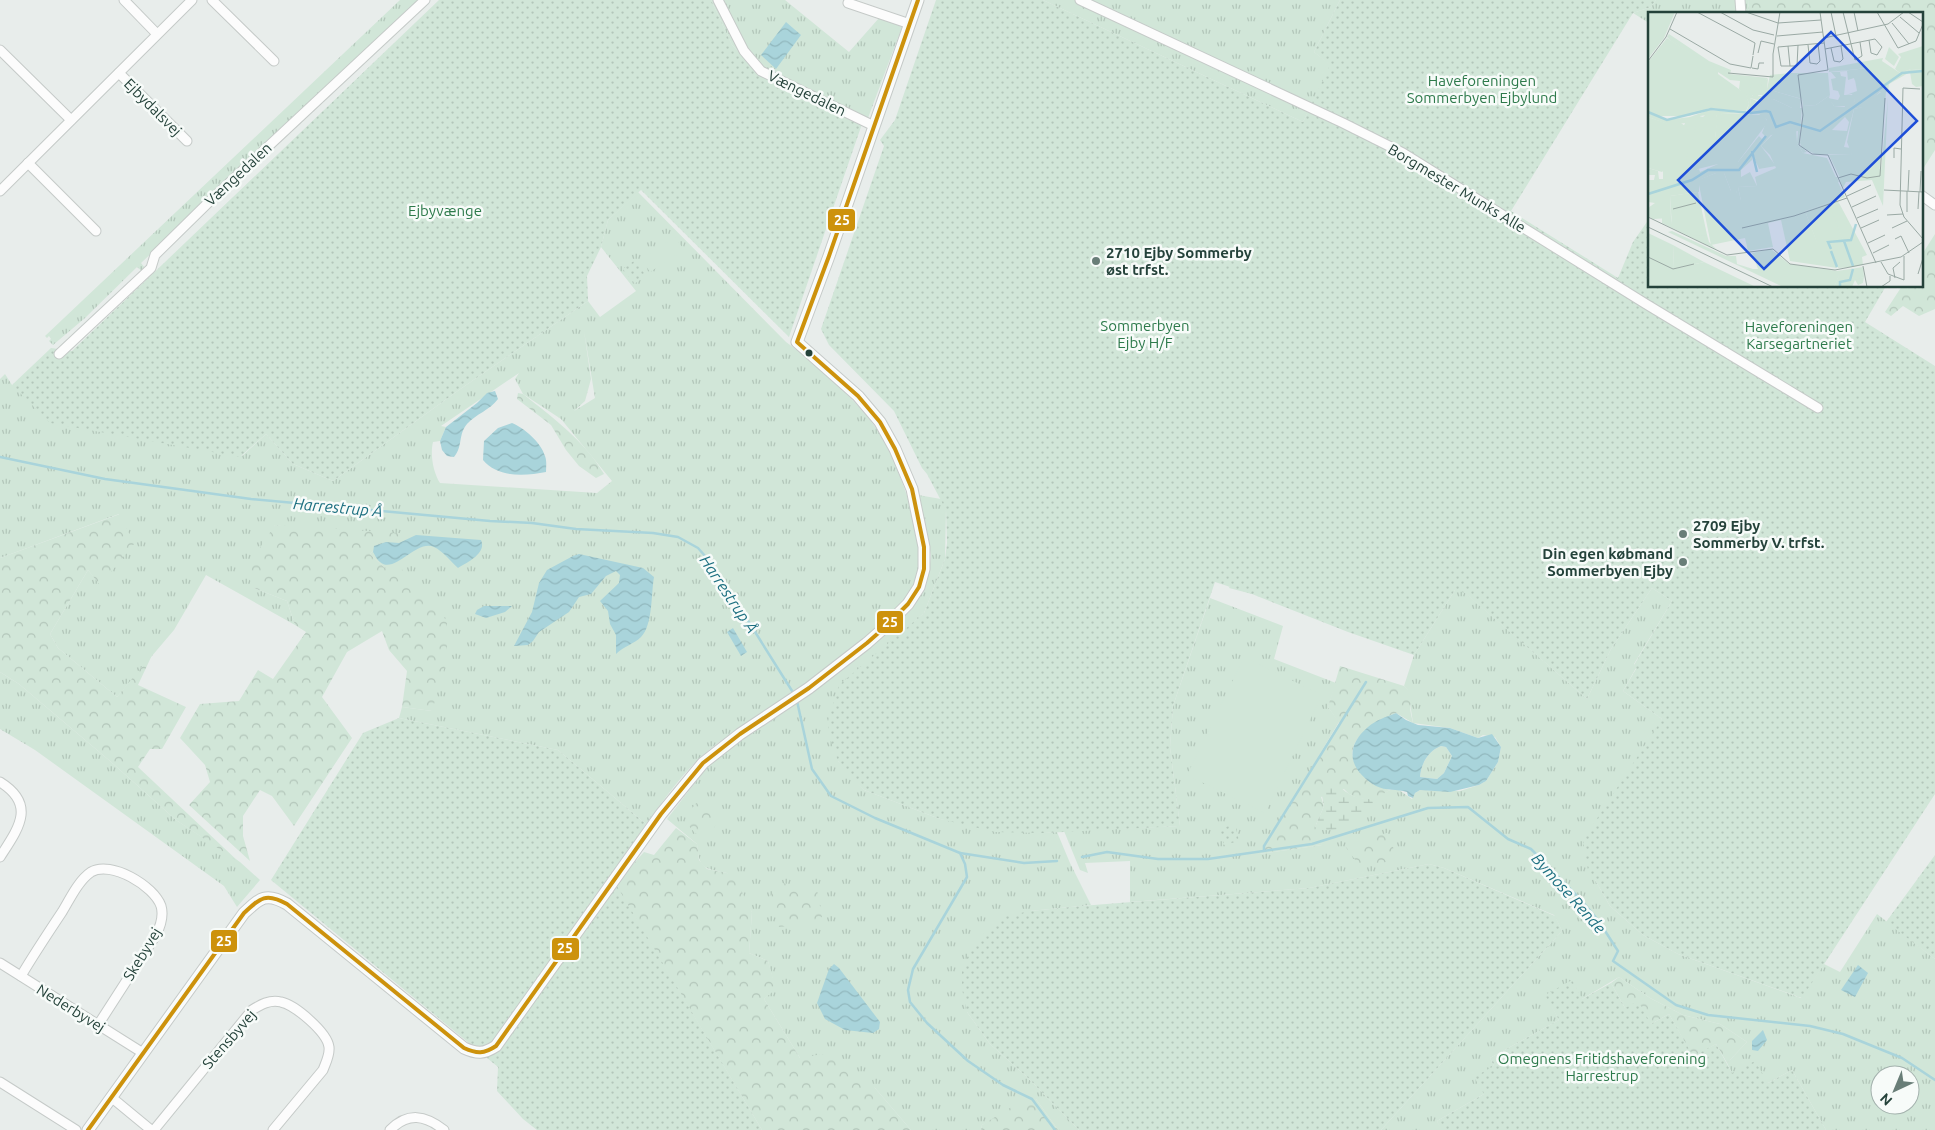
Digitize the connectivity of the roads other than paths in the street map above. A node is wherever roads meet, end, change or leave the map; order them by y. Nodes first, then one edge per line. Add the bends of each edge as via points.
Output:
1 (124, 0) edge
2 (192, 0) edge
3 (212, 0) edge
4 (425, 0) edge
5 (718, 0) edge
6 (918, 0) edge
7 (1080, 0) edge
8 (848, 3) dead end
9 (910, 24) junction
10 (157, 34) junction
11 (0, 50) edge
12 (274, 61) dead end
13 (119, 73) junction
14 (71, 120) junction
15 (874, 126) junction
16 (187, 141) dead end
17 (28, 163) junction
18 (0, 191) edge
19 (1922, 196) edge
20 (1935, 204) edge
21 (96, 231) dead end
22 (59, 354) dead end
23 (1818, 408) dead end
24 (0, 782) edge
25 (0, 857) edge
26 (0, 963) edge
27 (21, 976) junction
28 (98, 1026) junction
29 (143, 1053) junction
30 (0, 1082) edge
31 (111, 1097) junction
32 (76, 1130) edge
33 (88, 1130) edge
34 (153, 1130) edge
35 (273, 1130) edge
36 (390, 1130) edge
37 (444, 1130) edge

1 - 10 street
2 - 10 street, Ejbydalsvej
3 - 12 street
4 - 22 street, Vængedalen via 212,198 155,255 151,268
5 - 15 street, Vængedalen via 744,51 761,71
6 - 9 street
7 - 23 street, Borgmester Munks Alle via 1403,153
8 - 9 street
9 - 15 street
10 - 13 street, Ejbydalsvej
11 - 14 street
13 - 14 street, Ejbydalsvej
13 - 16 street, Ejbydalsvej
14 - 17 street, Ejbydalsvej
15 - 29 street via 797,342 858,396 880,422 912,489 924,547 924,569 919,587 908,604 884,628 809,688 719,749 686,783 501,1041 486,1053 464,1048 287,904 267,897 244,913
17 - 18 street, Ejbydalsvej
17 - 21 street
19 - 20 street
24 - 25 street via 16,796 22,814 20,826
26 - 27 street, Nederbyvej
27 - 28 street, Nederbyvej
27 - 28 street, Skebyvej via 87,875 101,869 113,869 138,882 158,900 162,921
28 - 29 street, Nederbyvej
29 - 31 street
30 - 32 street
31 - 33 street
31 - 34 street
34 - 35 street, Stensbyvej via 252,1010 261,1004 280,1002 291,1006 320,1030 329,1047 323,1070
36 - 37 street via 400,1121 419,1117 432,1120

